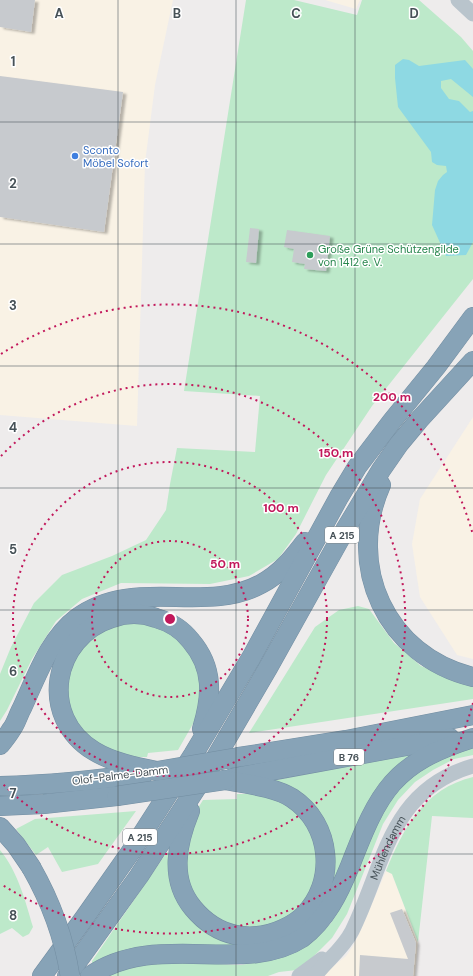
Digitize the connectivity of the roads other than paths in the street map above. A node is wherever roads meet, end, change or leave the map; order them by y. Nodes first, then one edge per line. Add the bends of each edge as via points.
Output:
1 (458, 0) edge
2 (473, 14) edge
3 (473, 317) edge
4 (473, 362) edge
5 (399, 444) junction
6 (340, 497) junction
7 (473, 678) edge
8 (473, 715) edge
9 (473, 733) edge
10 (473, 738) edge
11 (0, 744) edge
12 (193, 756) junction
13 (212, 764) junction
14 (473, 766) edge
15 (134, 771) junction
16 (225, 780) junction
17 (0, 786) edge
18 (0, 806) edge
19 (3, 830) edge
20 (333, 957) junction
21 (42, 976) edge
22 (66, 976) edge
23 (70, 976) edge
24 (90, 976) edge
25 (299, 976) edge
26 (315, 976) edge
27 (325, 976) edge

1 - 2 street
3 - 6 highway, A 215 via 357,467
4 - 5 highway
5 - 7 highway via 375,498 371,514 368,547 375,590 392,622 414,647 437,664
5 - 13 highway, A 215 via 344,530 275,657
6 - 11 highway via 292,559 272,577 251,589 210,597 139,596 107,602 76,619 66,628 45,659 12,729
6 - 12 highway, A 215
8 - 15 highway, Olof-Palme-Damm / B 76, bridge via 346,740 157,771
9 - 16 highway, B 76
10 - 24 highway via 425,757 392,782 374,809 336,898 323,918 301,939 278,950 246,956 136,957 107,966
12 - 15 highway via 210,697 208,670 203,657 188,637 167,622 143,614 118,616 92,626 81,635 66,655 59,679 59,701 71,730 86,745
12 - 21 highway, A 215 via 132,850
13 - 16 highway via 180,837 177,872 180,884 189,904 215,927 238,936 268,934 302,917 319,893 326,862 323,839 310,815 291,798 278,792
13 - 22 highway, A 215 via 139,876
14 - 20 street, Mühlendamm via 438,781 419,796 405,812 389,841 352,931
15 - 17 highway, Olof-Palme-Damm via 86,780
16 - 18 highway, Olof-Palme-Damm / B 76, bridge via 117,796
19 - 23 highway, bridge via 31,867 46,895 58,923
20 - 25 street, Mühlendamm via 322,959
20 - 26 street, Mühlendamm
20 - 27 street

